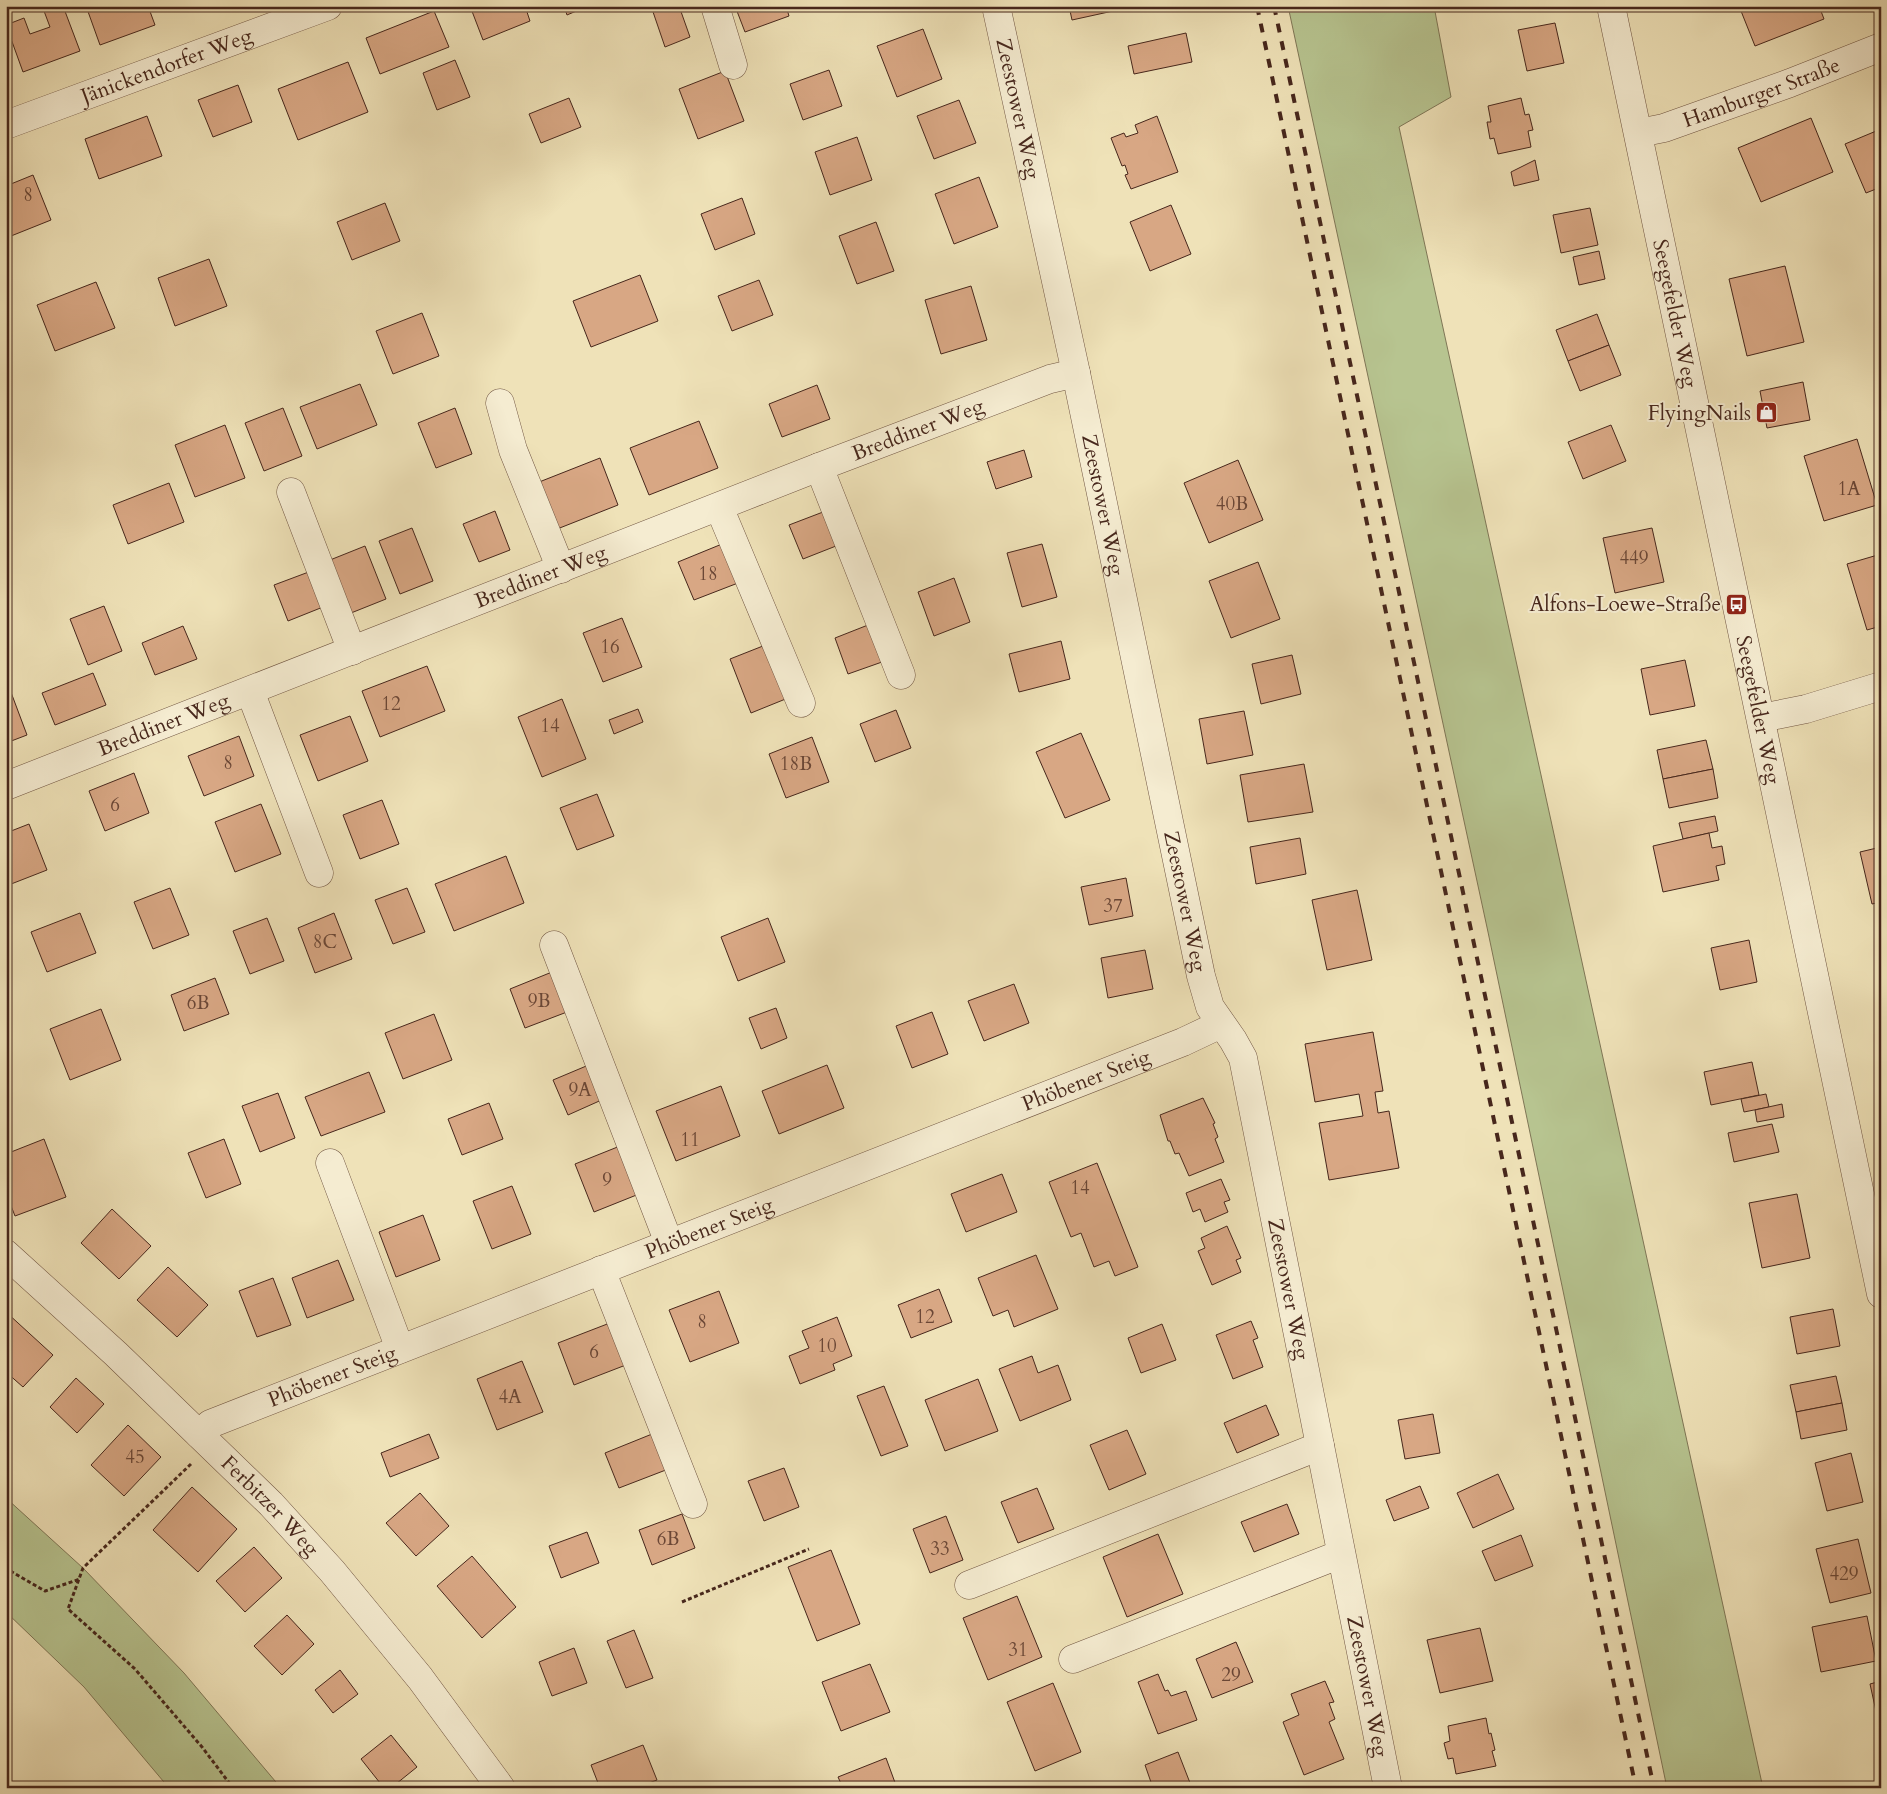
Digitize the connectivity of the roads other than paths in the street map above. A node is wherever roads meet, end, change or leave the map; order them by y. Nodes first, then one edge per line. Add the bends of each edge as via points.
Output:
1 (328, 6) edge
2 (714, 6) edge
3 (996, 6) edge
4 (1611, 6) edge
5 (1881, 47) edge
6 (733, 65) dead end
7 (6, 125) edge
8 (1639, 133) junction
9 (1076, 373) junction
10 (500, 403) dead end
11 (819, 467) junction
12 (291, 492) dead end
13 (719, 507) junction
14 (561, 569) junction
15 (352, 651) junction
16 (901, 675) dead end
17 (1881, 686) edge
18 (250, 691) junction
19 (801, 703) dead end
20 (1760, 718) junction
21 (6, 786) edge
22 (319, 873) dead end
23 (554, 945) dead end
24 (1221, 1024) junction
25 (330, 1163) dead end
26 (1870, 1191) edge
27 (669, 1243) junction
28 (6, 1254) edge
29 (601, 1270) junction
30 (1881, 1294) edge
31 (400, 1349) junction
32 (205, 1439) junction
33 (1320, 1446) junction
34 (693, 1504) dead end
35 (1341, 1554) junction
36 (969, 1585) dead end
37 (1073, 1659) dead end
38 (501, 1788) edge
39 (1388, 1788) edge

1 - 7 street, Jänickendorfer Weg
2 - 6 street
3 - 9 street, Zeestower Weg
4 - 8 street, Seegefelder Weg
5 - 8 street, Hamburger Straße via 1664,128
8 - 20 street, Seegefelder Weg
9 - 11 street, Breddiner Weg via 1050,379
9 - 24 street, Zeestower Weg via 1202,976 1210,1007
10 - 14 street via 513,450
11 - 13 street, Breddiner Weg
11 - 16 street
12 - 15 street
13 - 14 street, Breddiner Weg
13 - 19 street
14 - 15 street, Breddiner Weg
15 - 18 street, Breddiner Weg
17 - 20 street via 1806,709
18 - 21 street, Breddiner Weg
18 - 22 street
20 - 26 street, Seegefelder Weg
23 - 27 street
24 - 27 street, Phöbener Steig
24 - 33 street, Zeestower Weg via 1243,1058
25 - 31 street
26 - 30 street, Seegefelder Weg
27 - 29 street, Phöbener Steig
28 - 32 street, Ferbitzer Weg
29 - 31 street, Phöbener Steig
29 - 34 street
31 - 32 street, Phöbener Steig via 210,1424
32 - 38 street, Ferbitzer Weg via 332,1571 420,1678
33 - 35 street, Zeestower Weg
33 - 36 street
35 - 37 street
35 - 39 street, Zeestower Weg

